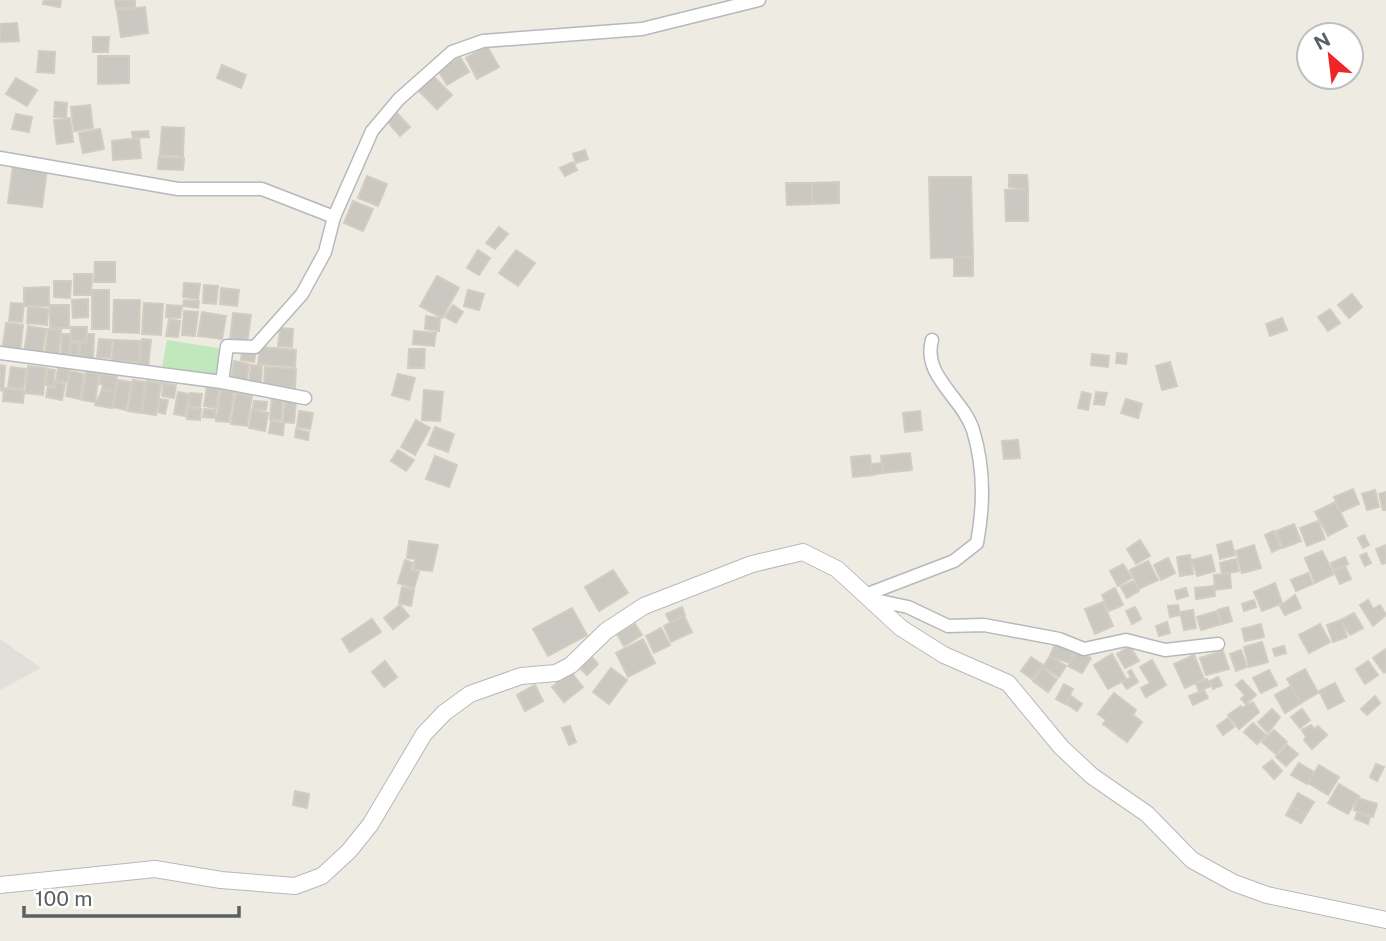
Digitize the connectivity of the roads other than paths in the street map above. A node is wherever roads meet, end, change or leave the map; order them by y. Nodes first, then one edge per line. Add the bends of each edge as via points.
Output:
1 (759, 0) edge
2 (0, 158) edge
3 (334, 217) junction
4 (932, 340) dead end
5 (0, 354) edge
6 (222, 382) junction
7 (305, 398) dead end
8 (868, 597) junction
9 (1218, 644) dead end
10 (0, 886) edge
11 (1386, 920) edge

1 - 3 street via 642,30 466,45 429,69 372,131
2 - 3 street via 178,189 262,189
3 - 6 street via 325,252 302,294 255,347 227,346
4 - 8 street via 928,353 932,368 964,408 973,431 983,491 977,543 954,561
5 - 6 street
6 - 7 street
8 - 9 street via 908,607 948,626 984,625 1059,639 1084,649 1126,640 1165,650
8 - 10 street via 836,569 803,552 752,564 644,606 556,673 521,676 470,694 424,734 370,825 349,851 322,876 295,886 155,869
8 - 11 street via 901,628 944,655 1008,683 1069,754 1147,814 1192,860 1267,895

